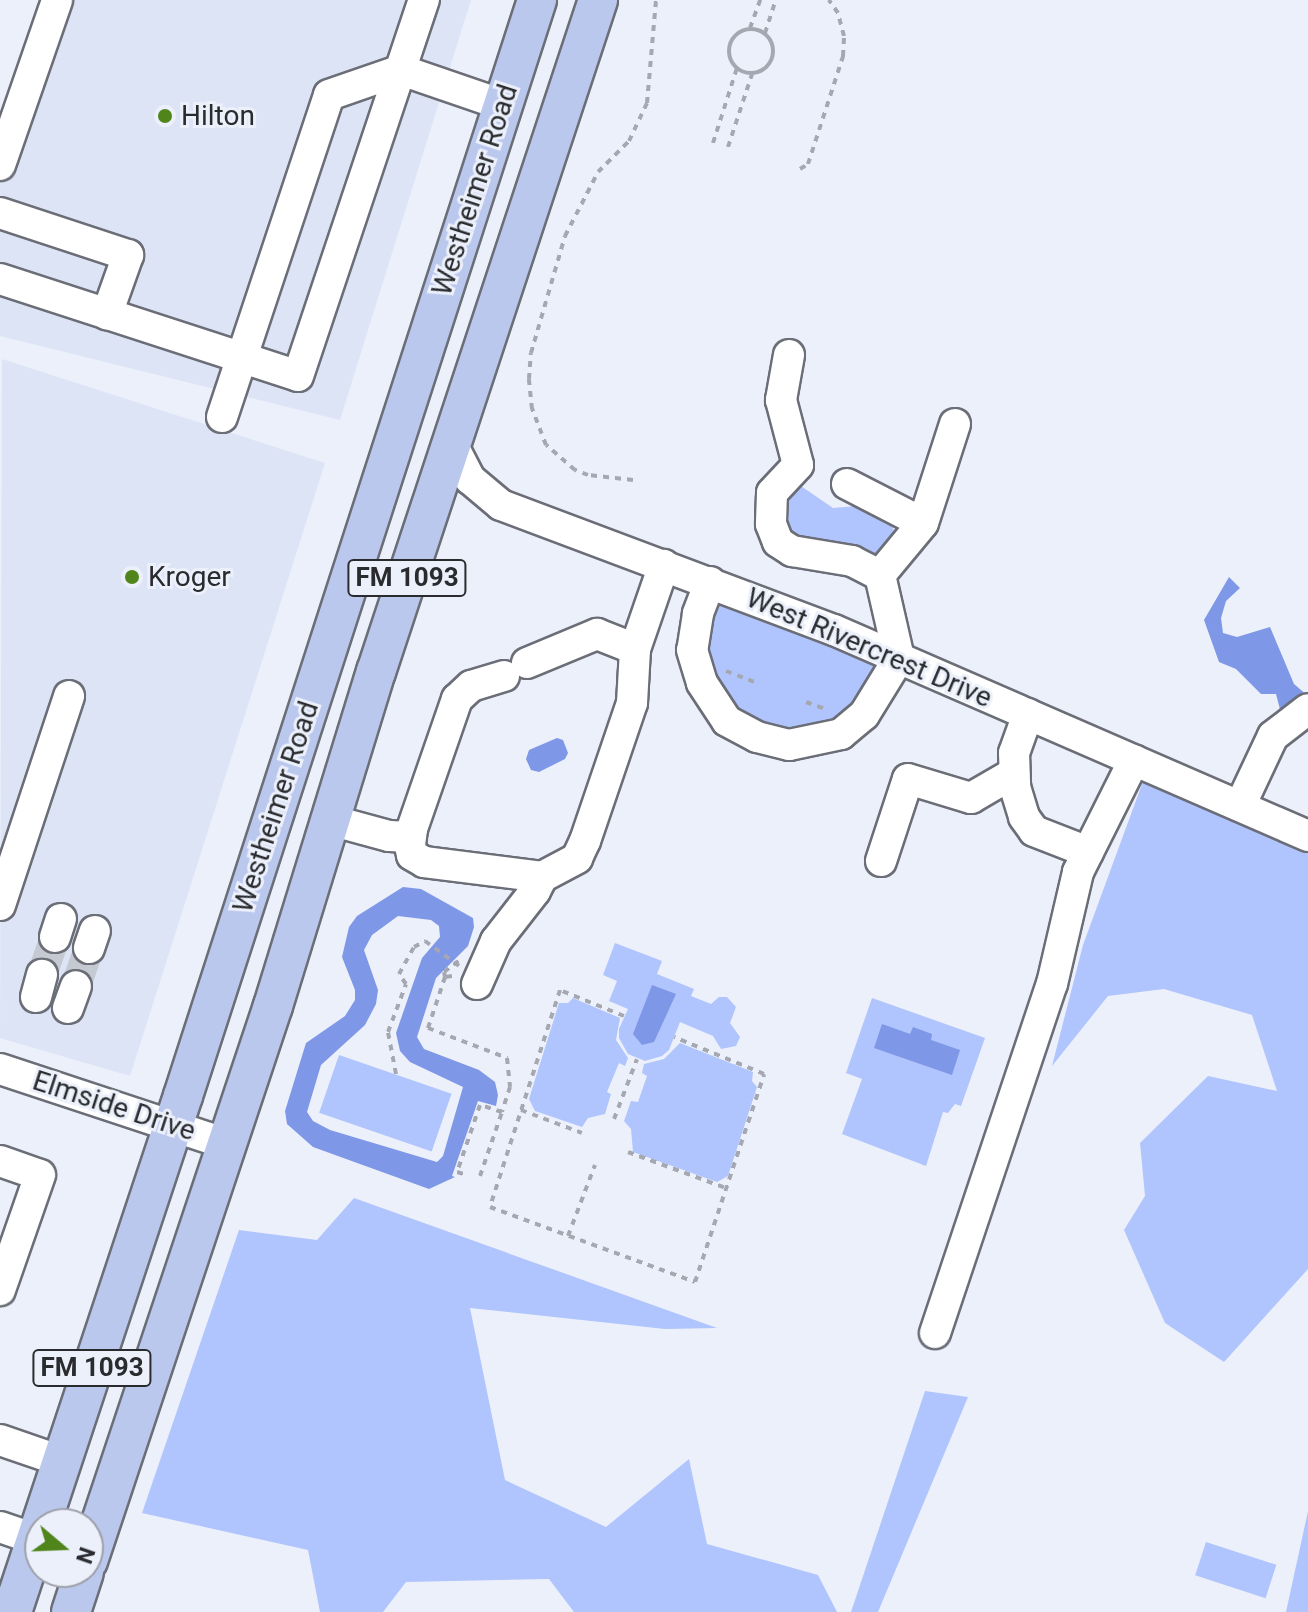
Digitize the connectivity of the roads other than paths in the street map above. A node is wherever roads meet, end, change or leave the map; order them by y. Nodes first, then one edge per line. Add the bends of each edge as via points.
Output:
1 (57, 0) edge
2 (424, 0) edge
3 (537, 0) edge
4 (598, 0) edge
5 (401, 70) junction
6 (503, 105) junction
7 (0, 165) edge
8 (0, 213) edge
9 (0, 279) edge
10 (107, 314) junction
11 (789, 355) dead end
12 (241, 358) junction
13 (222, 417) dead end
14 (955, 424) dead end
15 (451, 442) junction
16 (798, 465) junction
17 (383, 474) junction
18 (923, 523) junction
19 (664, 565) junction
20 (880, 575) junction
21 (710, 582) junction
22 (635, 649) junction
23 (899, 658) junction
24 (376, 672) junction
25 (69, 696) dead end
26 (1308, 709) edge
27 (1028, 714) junction
28 (1134, 760) junction
29 (1014, 773) junction
30 (1240, 806) junction
31 (330, 820) junction
32 (1308, 836) edge
33 (410, 837) junction
34 (1088, 852) junction
35 (881, 861) dead end
36 (542, 877) junction
37 (0, 905) edge
38 (466, 976) road end
39 (0, 1069) edge
40 (173, 1125) junction
41 (227, 1144) junction
42 (0, 1161) edge
43 (0, 1290) edge
44 (935, 1333) dead end
45 (0, 1440) edge
46 (61, 1461) junction
47 (104, 1513) edge
48 (17, 1533) edge
49 (79, 1588) edge
50 (12, 1612) edge
51 (71, 1612) edge

1 - 7 street
2 - 5 street
3 - 6 main road, Westheimer Road / FM 1093
4 - 15 main road, Westheimer Road / FM 1093
5 - 6 street
5 - 12 street via 329,95
5 - 12 street via 298,376
6 - 17 main road, Westheimer Road / FM 1093
8 - 10 street via 128,255
9 - 10 street
10 - 12 street
11 - 16 street via 781,400
12 - 13 street
14 - 18 street
15 - 19 street, West Rivercrest Drive via 470,479 492,499
15 - 24 main road, Westheimer Road / FM 1093
16 - 18 street
16 - 20 street via 772,493 771,524 778,542 792,551 852,561
17 - 24 main road via 402,484 405,498 363,633
17 - 40 main road, Westheimer Road / FM 1093
18 - 20 street
19 - 21 street, West Rivercrest Drive
19 - 22 street
20 - 23 street
21 - 23 street, West Rivercrest Drive
21 - 23 street via 698,614 695,668 727,721 757,737 789,745 841,734 864,715
22 - 33 street via 597,634 471,686 457,699
22 - 36 street via 632,703 585,841 577,858
23 - 27 street, West Rivercrest Drive
24 - 31 main road, Westheimer Road / FM 1093
25 - 37 street
26 - 30 street via 1273,736
27 - 28 street, West Rivercrest Drive
27 - 29 street via 1014,753
28 - 30 street, West Rivercrest Drive
28 - 34 street
29 - 34 street via 1024,817 1034,831
29 - 35 street via 971,798 908,779
30 - 32 street, West Rivercrest Drive
31 - 33 street
31 - 41 main road, Westheimer Road / FM 1093
33 - 36 street via 417,860
34 - 44 street via 1078,872 1052,984
36 - 38 street
39 - 40 street, Elmside Drive
40 - 41 street, Elmside Drive
40 - 46 main road, Westheimer Road / FM 1093
41 - 47 main road, Westheimer Road / FM 1093
42 - 43 street via 40,1175
45 - 46 street
46 - 48 main road, Westheimer Road / FM 1093
48 - 50 main road, Westheimer Road / FM 1093
49 - 51 main road

